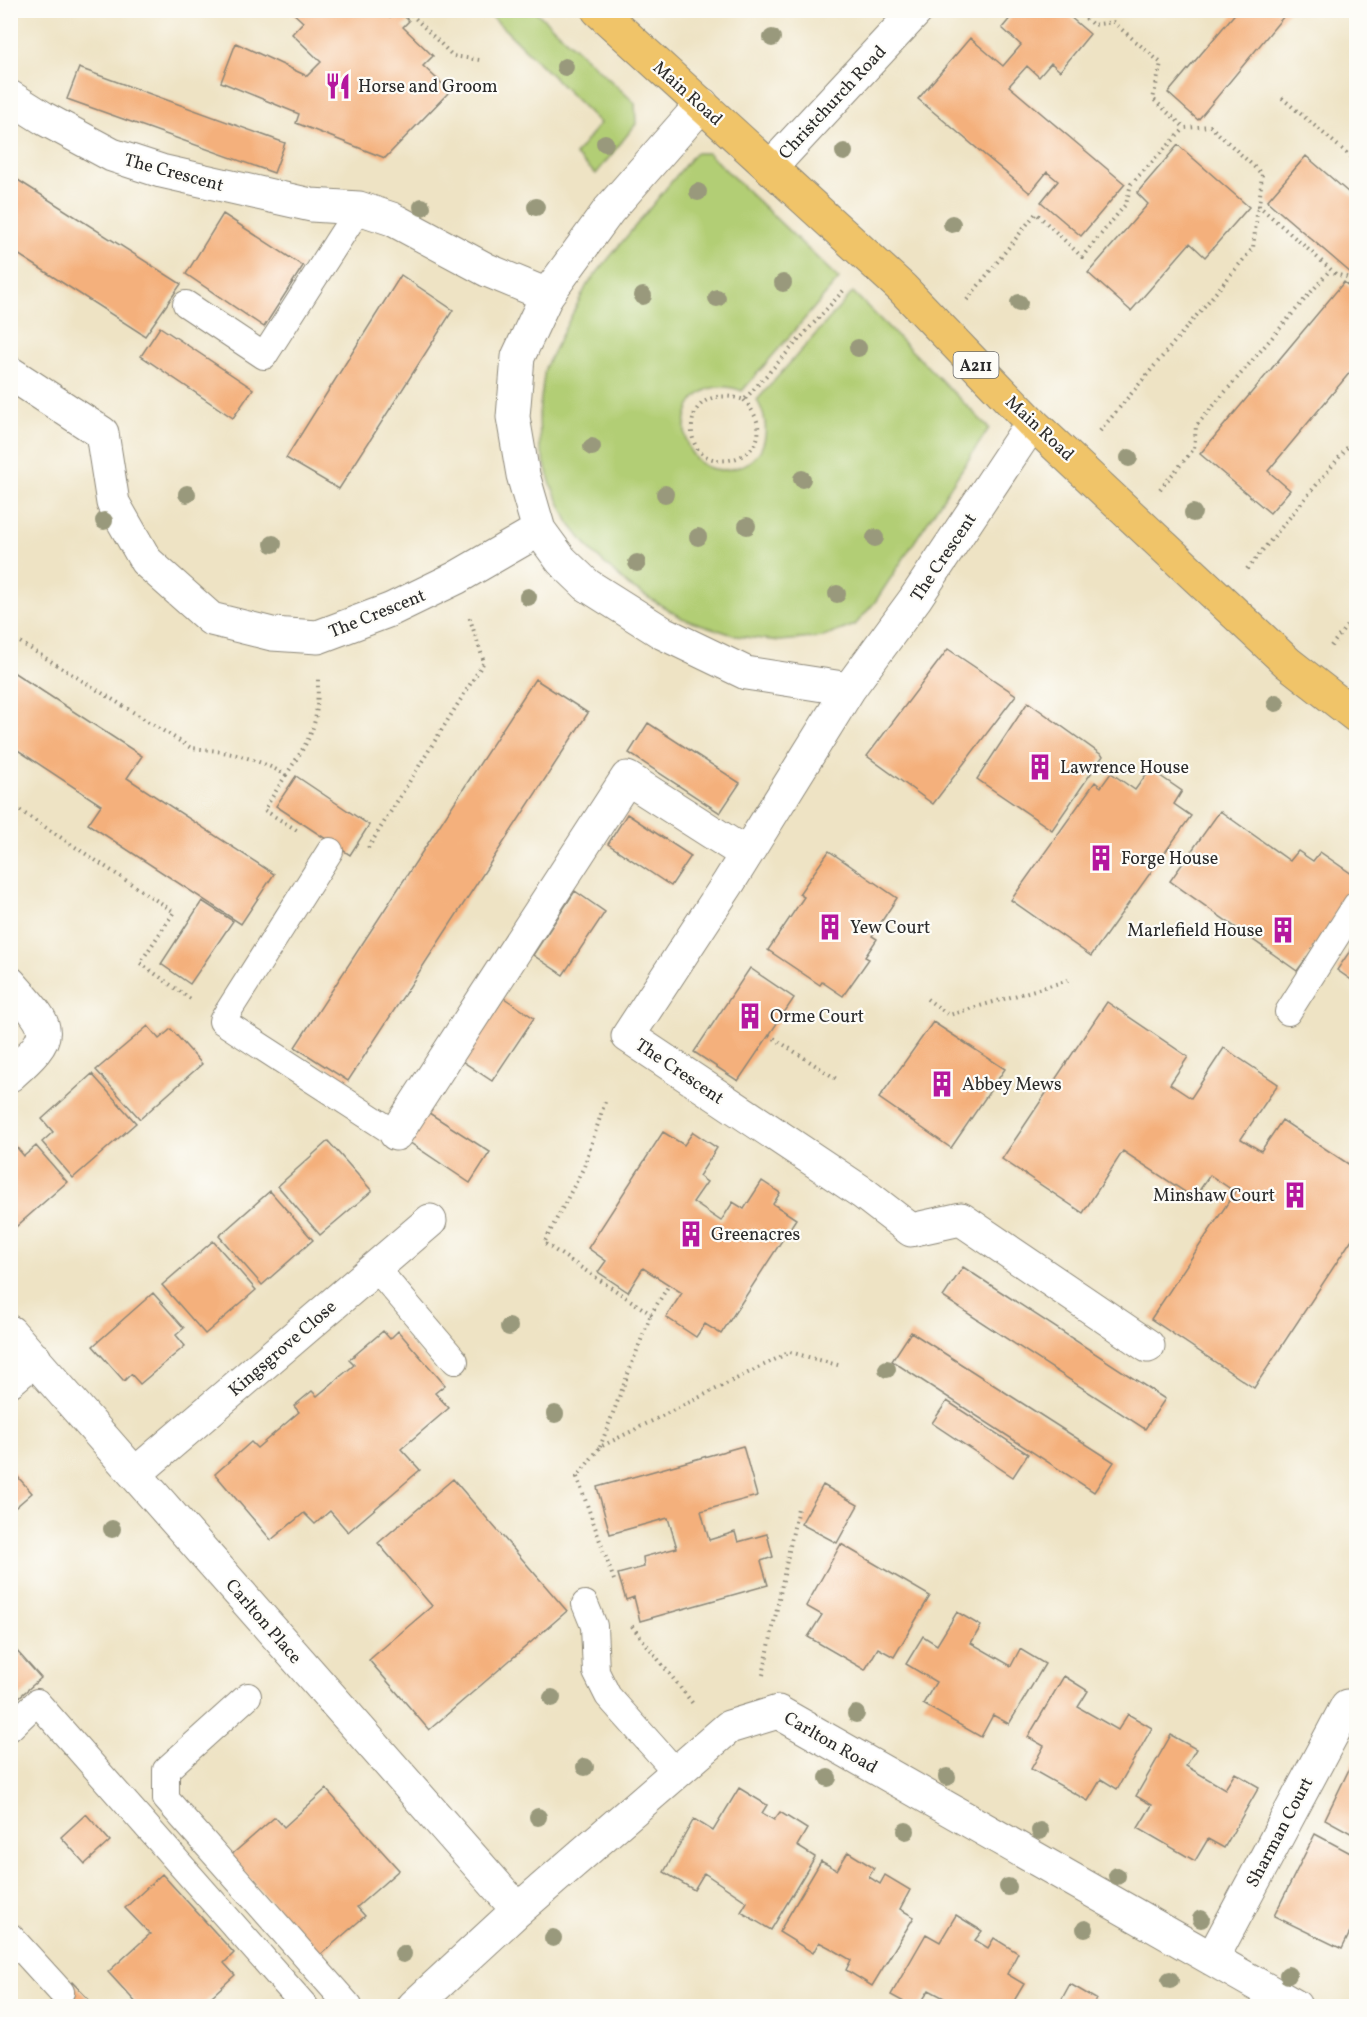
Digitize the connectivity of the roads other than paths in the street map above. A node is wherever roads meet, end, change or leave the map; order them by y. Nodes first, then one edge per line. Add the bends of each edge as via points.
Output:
1 (598, 10) edge
2 (917, 10) edge
3 (10, 97) edge
4 (702, 104) junction
5 (771, 167) junction
6 (359, 208) junction
7 (547, 295) junction
8 (186, 304) dead end
9 (10, 373) edge
10 (1032, 423) junction
11 (539, 530) junction
12 (849, 689) junction
13 (1356, 716) edge
14 (330, 851) road end
15 (746, 854) junction
16 (1356, 905) edge
17 (10, 983) edge
18 (1288, 1012) dead end
19 (10, 1075) edge
20 (396, 1134) joint
21 (430, 1221) dead end
22 (376, 1268) junction
23 (10, 1332) edge
24 (1148, 1346) dead end
25 (35, 1359) junction
26 (455, 1360) dead end
27 (10, 1380) edge
28 (135, 1474) junction
29 (585, 1605) dead end
30 (248, 1696) dead end
31 (1347, 1706) dead end
32 (10, 1728) edge
33 (676, 1772) junction
34 (518, 1910) junction
35 (10, 1936) edge
36 (1212, 1959) junction
37 (62, 1992) dead end
38 (305, 2007) edge
39 (349, 2007) edge
40 (414, 2007) edge
41 (1295, 2007) edge

1 - 4 main road, Main Road / A211
2 - 5 street, Christchurch Road
3 - 6 street, The Crescent via 112,155 160,171 311,205
4 - 5 main road, Main Road / A211
4 - 7 street via 609,210
5 - 10 main road, Main Road / A211 via 902,288
6 - 7 street, The Crescent via 392,219 487,270
6 - 8 lane via 264,356
7 - 11 street via 518,357 513,417 523,475
9 - 11 street, The Crescent via 102,433 113,503 146,561 211,619 272,634 318,636 390,610 456,578
10 - 12 street, The Crescent via 915,599
10 - 13 main road, Main Road / A211 via 1288,663
11 - 12 street via 561,560 587,585 663,633 746,673
12 - 15 street, The Crescent
14 - 20 lane via 222,1022
15 - 20 street via 627,778
15 - 24 street, The Crescent via 628,1036 863,1193 911,1230 961,1219
16 - 18 lane
17 - 19 street via 43,1026 44,1039 37,1051
21 - 22 street, Kingsgrove Close
22 - 26 lane
22 - 28 street, Kingsgrove Close
23 - 25 street, Carlton Place
25 - 27 street
25 - 28 street, Carlton Place
28 - 34 street, Carlton Place
29 - 33 lane via 594,1626 596,1672 608,1696
30 - 39 lane via 166,1770 166,1799
31 - 36 street, Sharman Court
32 - 38 lane via 38,1702
33 - 34 street, Carlton Road
33 - 36 street, Carlton Road via 729,1727 778,1712
34 - 40 street, Carlton Road
35 - 37 lane
36 - 41 street, Carlton Road

